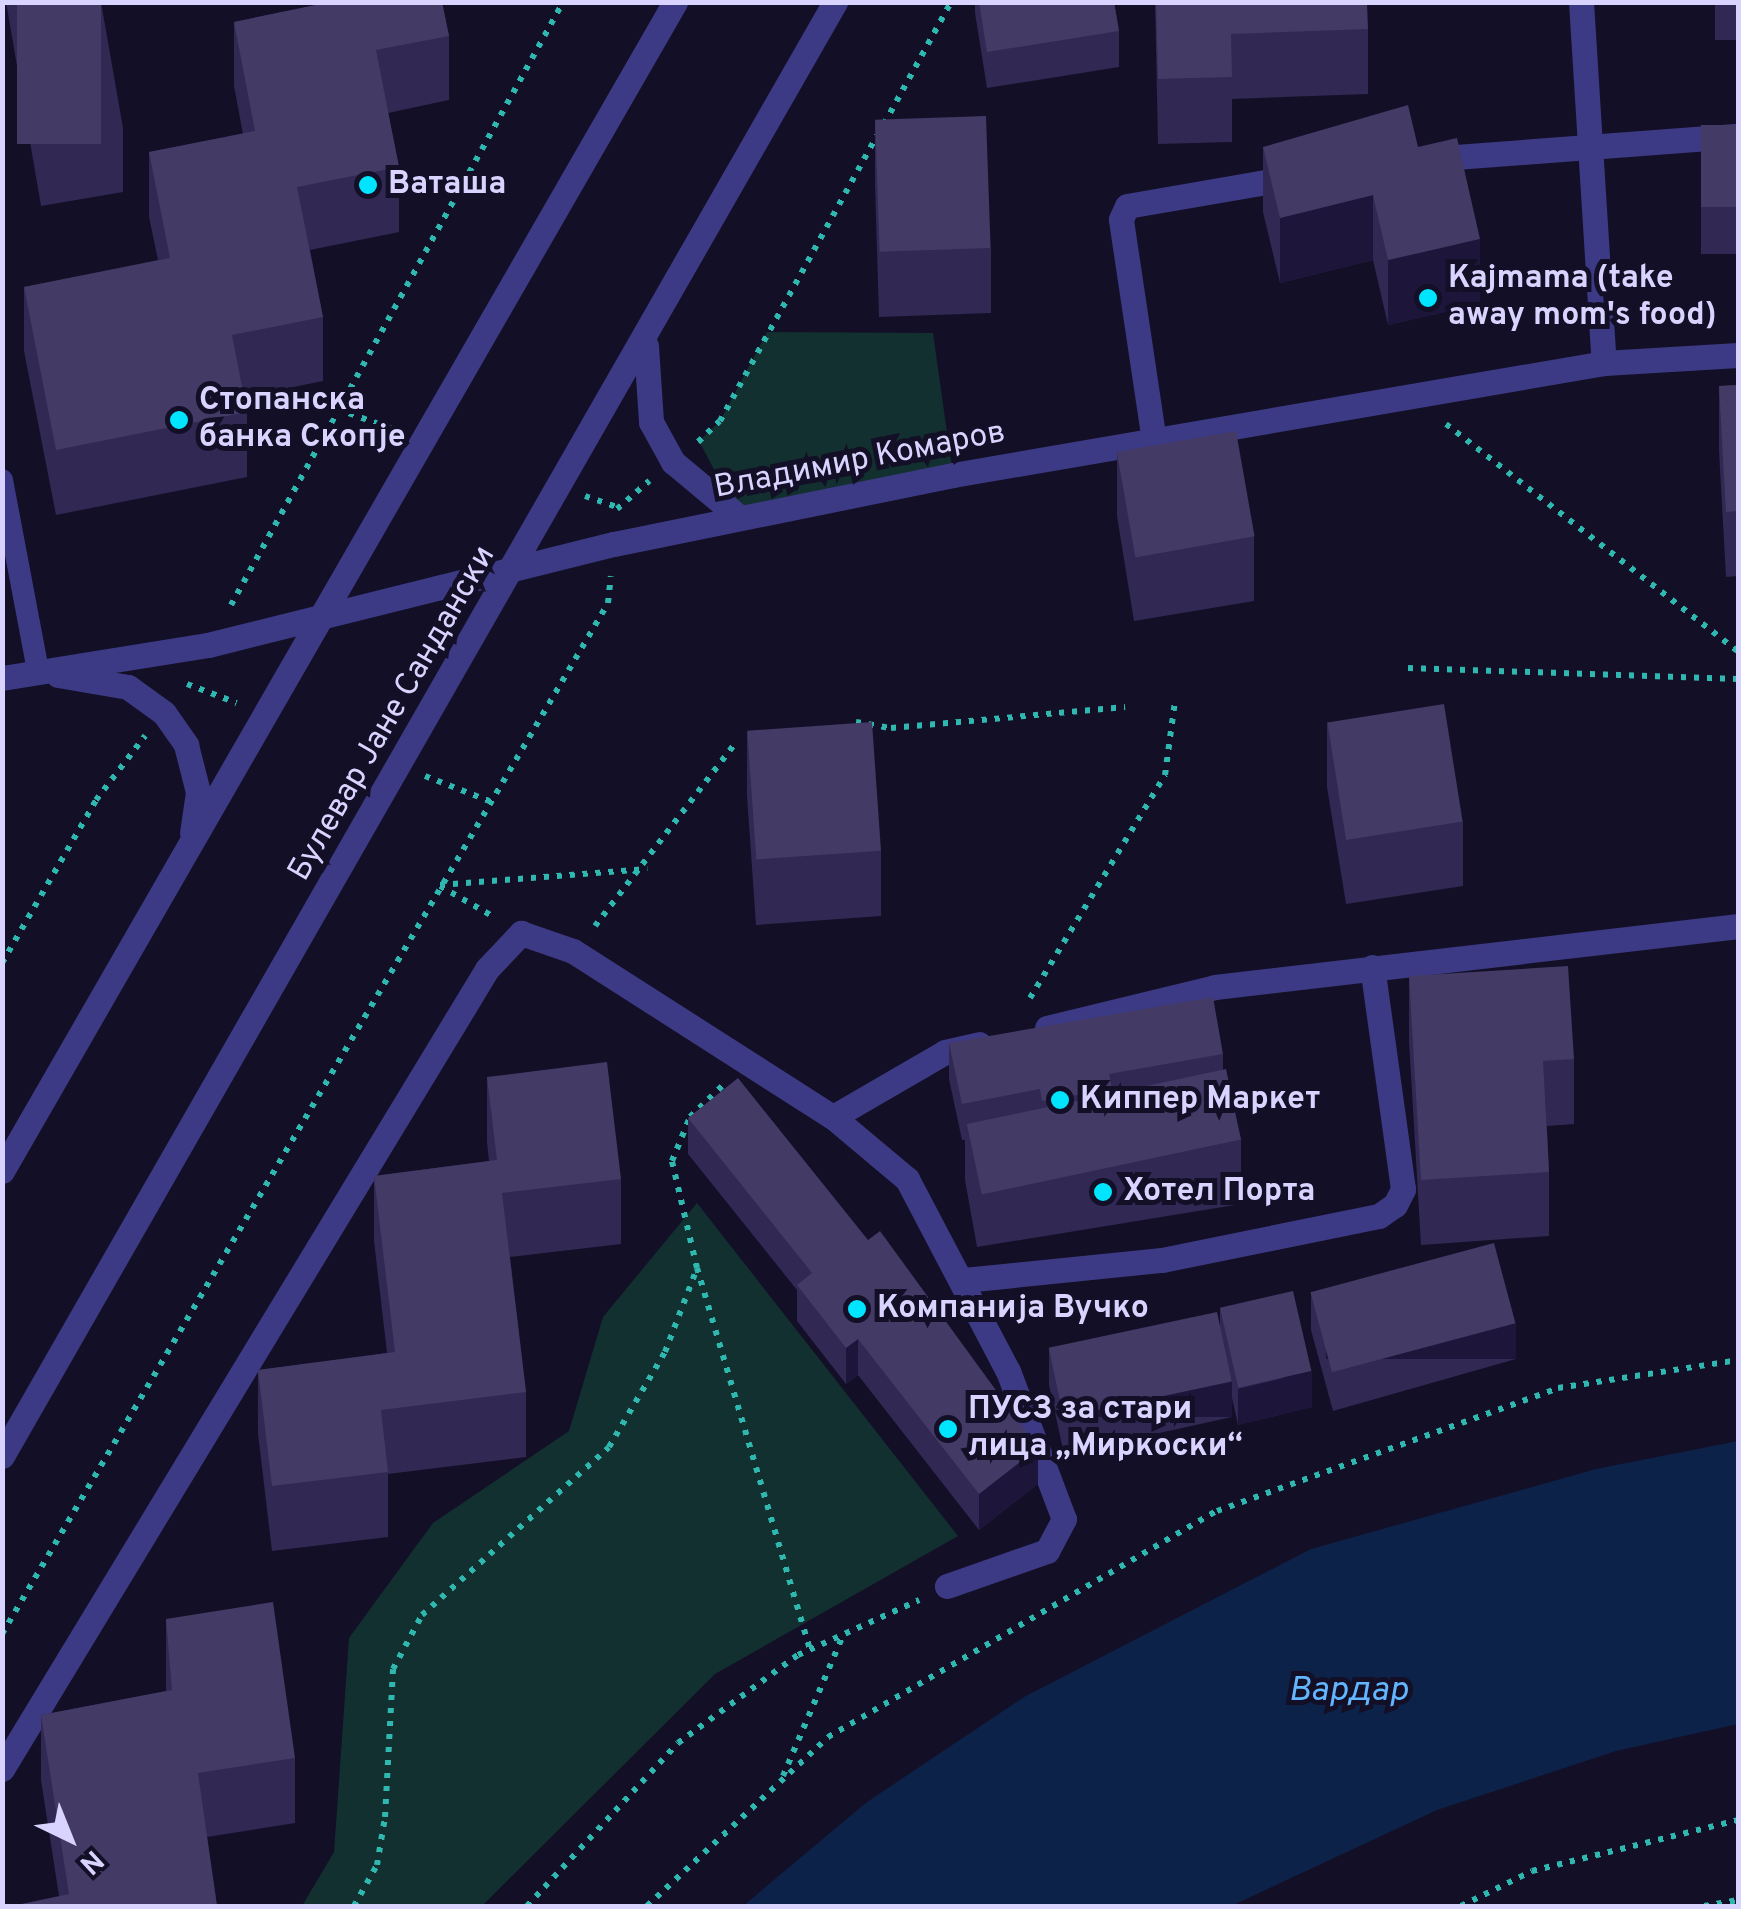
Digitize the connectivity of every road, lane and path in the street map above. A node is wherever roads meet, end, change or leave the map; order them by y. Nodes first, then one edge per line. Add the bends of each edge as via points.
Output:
1 (562, 2) edge
2 (675, 2) edge
3 (835, 2) edge
4 (952, 2) edge
5 (1581, 2) edge
6 (1738, 136) edge
7 (1588, 144) junction
8 (1398, 163) edge
9 (1321, 173) edge
10 (646, 346) junction
11 (1738, 354) edge
12 (1604, 362) junction
13 (1413, 398) junction
14 (337, 410) junction
15 (424, 440) junction
16 (1154, 441) junction
17 (674, 462) junction
18 (2, 480) edge
19 (740, 517) junction
20 (515, 567) junction
21 (608, 603) dead end
22 (325, 616) junction
23 (208, 646) junction
24 (1738, 651) edge
25 (1408, 668) dead end
26 (38, 671) junction
27 (2, 678) edge
28 (1738, 679) edge
29 (187, 684) dead end
30 (1175, 701) dead end
31 (1125, 707) dead end
32 (164, 713) junction
33 (267, 714) junction
34 (856, 722) edge
35 (734, 745) dead end
36 (399, 766) junction
37 (488, 801) junction
38 (189, 850) junction
39 (647, 869) junction
40 (439, 885) junction
41 (1738, 926) edge
42 (522, 933) junction
43 (573, 951) junction
44 (2, 964) edge
45 (1372, 967) junction
46 (1016, 1035) junction
47 (746, 1062) junction
48 (834, 1116) junction
49 (2, 1171) edge
50 (697, 1268) junction
51 (964, 1280) junction
52 (1738, 1360) edge
53 (2, 1456) edge
54 (948, 1586) joint
55 (2, 1634) edge
56 (844, 1634) junction
57 (810, 1650) junction
58 (2, 1768) edge
59 (780, 1782) junction
60 (1738, 1820) edge
61 (1738, 1900) edge
62 (354, 1906) edge
63 (527, 1906) edge
64 (647, 1906) edge
65 (1461, 1906) edge
66 (1704, 1906) edge

1 - 14 path
2 - 15 street
3 - 10 street, Булевар Јане Сандански
4 - 17 path via 720,421
5 - 7 street
6 - 7 street
7 - 8 street
7 - 12 street
9 - 16 street via 1127,206 1121,218
10 - 17 street via 651,422
10 - 20 street, Булевар Јане Сандански
11 - 12 street, Владимир Комаров
12 - 13 street, Владимир Комаров
13 - 16 street, Владимир Комаров
13 - 24 path
14 - 15 path
14 - 23 path
15 - 22 street
16 - 19 street, Владимир Комаров
17 - 19 street
18 - 26 lane
19 - 20 street, Владимир Комаров
20 - 22 street, Владимир Комаров
20 - 36 street, Булевар Јане Сандански
21 - 37 path
22 - 23 street, Владимир Комаров
22 - 33 street
23 - 26 street, Владимир Комаров
25 - 28 path
26 - 27 street, Владимир Комаров
26 - 32 street via 128,688
29 - 33 path
30 - 46 path via 1165,775
31 - 34 path via 890,728
32 - 38 street via 186,745 198,792
32 - 44 path via 96,800
33 - 38 street
35 - 39 path
36 - 37 path
36 - 53 street, Булевар Јане Сандански
37 - 40 path
38 - 49 street
39 - 40 path
39 - 43 path
40 - 42 path
40 - 55 path
41 - 45 street
42 - 43 street
42 - 58 street via 487,969
43 - 47 street
45 - 46 street via 1216,988
45 - 51 street via 1403,1190 1394,1205 1379,1216 1162,1260
46 - 48 street via 945,1052
47 - 48 street
47 - 50 path via 690,1117 672,1161
48 - 51 street via 907,1178
50 - 57 path
50 - 62 path via 665,1352 609,1447 422,1614 393,1669 385,1817 376,1865
51 - 54 street via 1064,1520 1047,1551
52 - 59 path via 1558,1388 1217,1511 828,1737
54 - 56 path
56 - 57 path
56 - 59 path
57 - 63 path via 678,1743
59 - 64 path
60 - 65 path via 1532,1872
61 - 66 path

